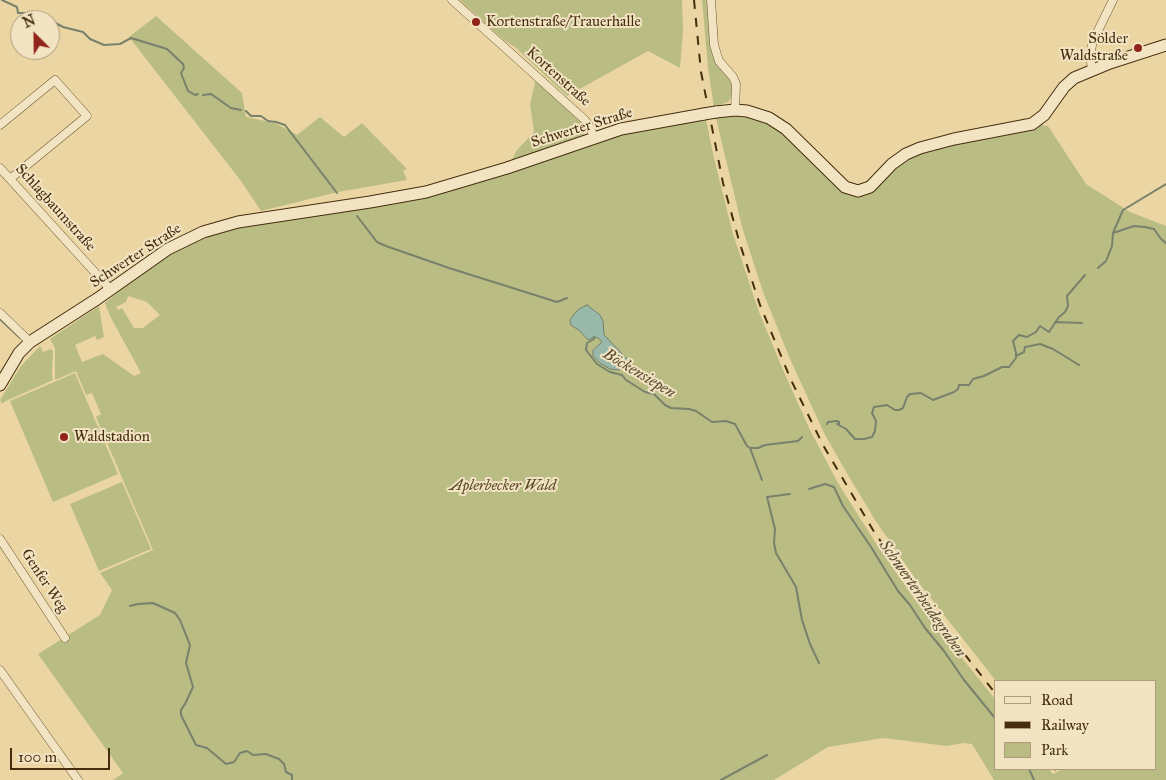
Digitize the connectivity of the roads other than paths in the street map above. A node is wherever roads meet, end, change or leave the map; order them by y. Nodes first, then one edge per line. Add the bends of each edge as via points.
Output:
1 (452, 0) edge
2 (711, 0) edge
3 (1113, 0) edge
4 (1166, 45) edge
5 (1092, 70) junction
6 (735, 110) junction
7 (0, 125) edge
8 (594, 138) junction
9 (0, 168) edge
10 (10, 179) junction
11 (110, 289) junction
12 (0, 313) edge
13 (30, 342) junction
14 (0, 385) edge
15 (0, 539) edge
16 (65, 638) dead end
17 (0, 670) edge
18 (78, 780) edge

1 - 8 street, Kortenstraße via 585,120
2 - 6 street via 714,45 719,61 736,84
3 - 5 street via 1092,47
4 - 5 street
5 - 6 street, Schwerter Straße via 1070,81 1044,115 1032,124 920,148 892,164 870,187 858,191 845,186 777,123 756,113
6 - 8 street, Schwerter Straße, bridge via 641,125
7 - 10 street via 55,80 87,116
8 - 11 street, Schwerter Straße via 426,192 221,226 185,240
9 - 10 street, Schlagbaumstraße
10 - 11 street, Schlagbaumstraße
11 - 13 street, Schwerter Straße
12 - 13 street
13 - 14 street, Schwerter Straße via 19,353
15 - 16 street, Genfer Weg
17 - 18 street

